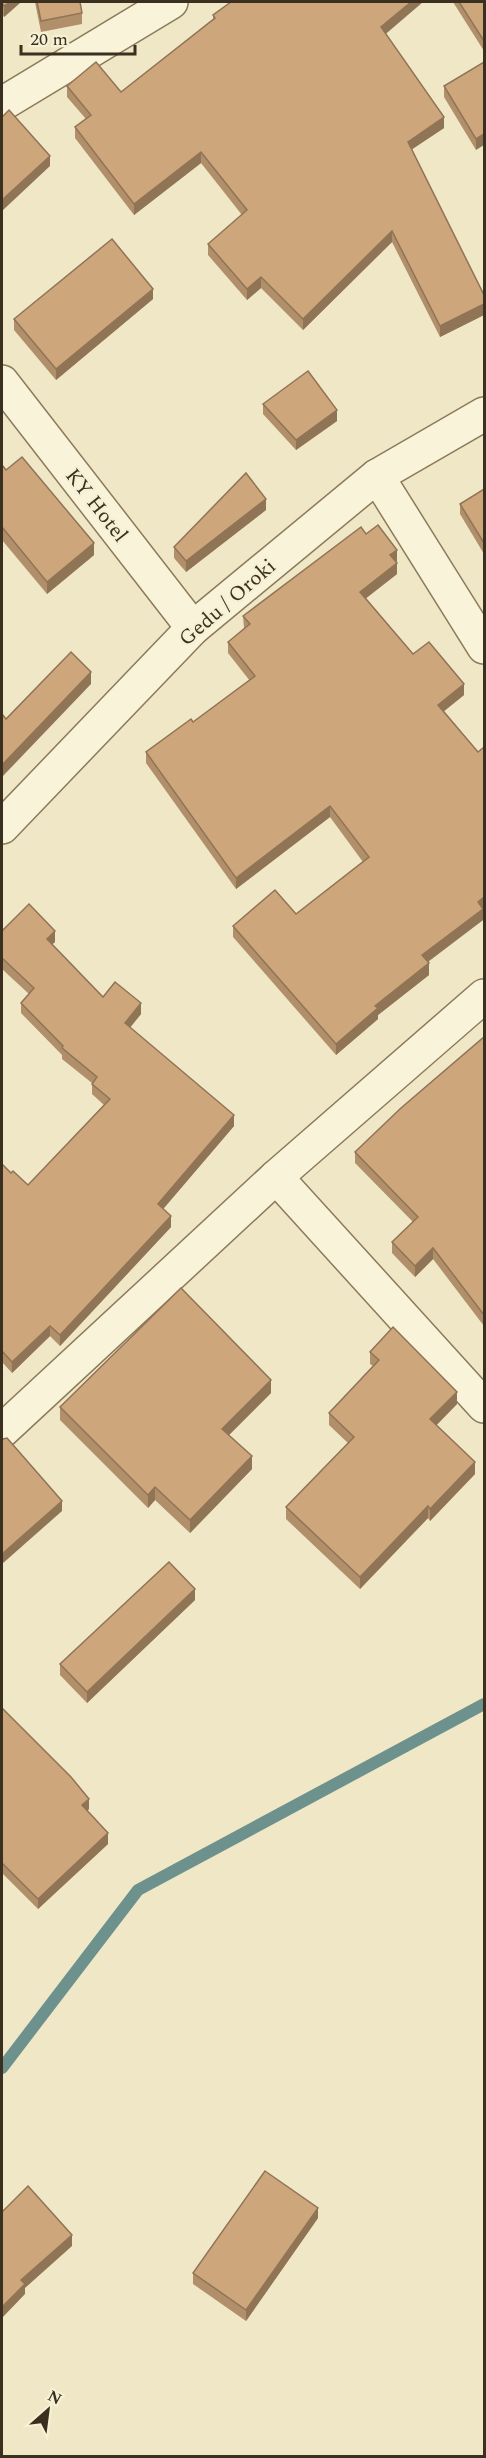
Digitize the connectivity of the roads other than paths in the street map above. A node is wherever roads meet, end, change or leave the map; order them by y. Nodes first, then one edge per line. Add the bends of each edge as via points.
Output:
1 (171, 2) edge
2 (3, 98) edge
3 (2, 382) edge
4 (484, 414) edge
5 (377, 476) junction
6 (193, 628) junction
7 (484, 647) edge
8 (2, 827) edge
9 (484, 996) edge
10 (276, 1177) junction
11 (484, 1406) edge
12 (2, 1431) edge

1 - 2 street
3 - 6 street, KY Hotel
4 - 5 street, Gedu / Oroki
5 - 6 street, Gedu / Oroki
5 - 7 street
6 - 8 street, Gedu / Oroki
9 - 10 street
10 - 11 street
10 - 12 street

